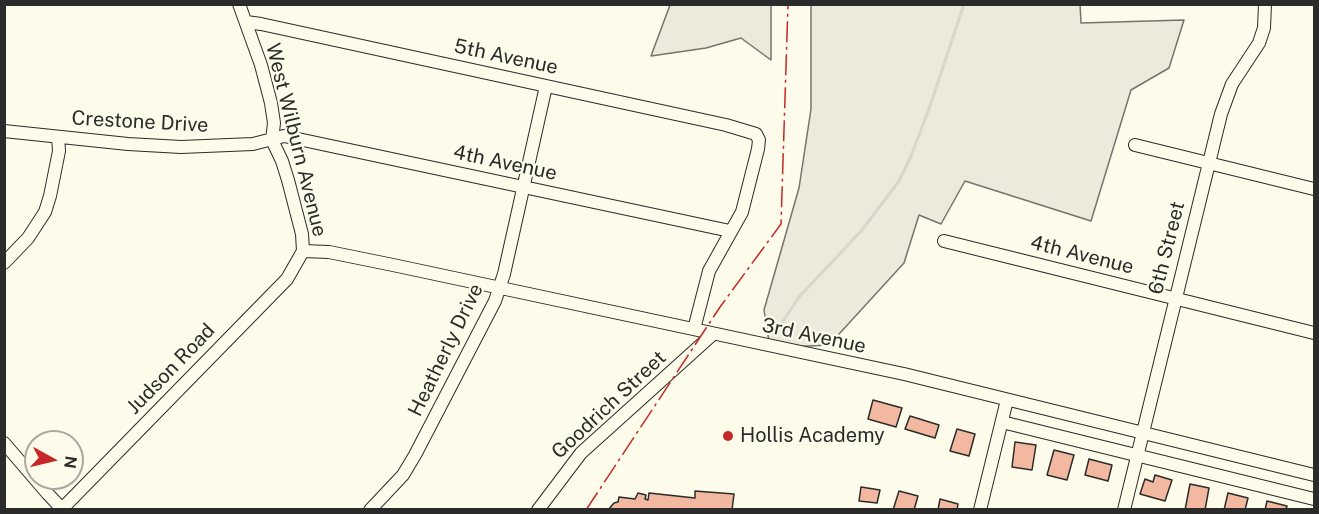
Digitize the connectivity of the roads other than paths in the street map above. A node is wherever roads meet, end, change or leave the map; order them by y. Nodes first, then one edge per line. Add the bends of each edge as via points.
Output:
1 (239, 4) edge
2 (1265, 4) edge
3 (246, 22) junction
4 (546, 86) junction
5 (4, 131) edge
6 (58, 137) junction
7 (272, 140) junction
8 (1135, 146) dead end
9 (1208, 162) junction
10 (523, 187) junction
11 (1314, 189) edge
12 (730, 231) junction
13 (944, 241) dead end
14 (303, 251) junction
15 (4, 263) edge
16 (499, 288) junction
17 (1175, 298) junction
18 (694, 329) junction
19 (1314, 333) edge
20 (713, 334) junction
21 (1007, 400) junction
22 (1002, 422) junction
23 (1142, 433) junction
24 (4, 443) edge
25 (1137, 455) junction
26 (1314, 476) edge
27 (1314, 500) edge
28 (62, 509) edge
29 (370, 510) edge
30 (538, 510) edge
31 (980, 510) edge
32 (1124, 510) edge

1 - 3 street, West Wilburn Avenue
2 - 9 street, 6th Street via 1259,43 1232,84
3 - 4 street, 5th Avenue
3 - 7 street, West Wilburn Avenue via 271,103
4 - 10 street, Heatherly Drive
4 - 12 street, 5th Avenue via 756,134 758,149 742,212
5 - 6 street, Crestone Drive
6 - 7 street, Crestone Drive via 181,147
6 - 15 street via 59,151 45,213 27,240
7 - 10 street, 4th Avenue via 284,136 302,138
7 - 14 street, West Wilburn Avenue via 288,180
8 - 9 street
9 - 11 street
9 - 17 street, 6th Street
10 - 12 street, 4th Avenue
10 - 16 street, Heatherly Drive
12 - 18 street via 709,271
13 - 17 street, 4th Avenue
14 - 16 street, 3rd Avenue via 329,252
14 - 28 street, Judson Road via 286,279
16 - 18 street, 3rd Avenue
16 - 29 street, Heatherly Drive via 403,475
17 - 19 street, 4th Avenue
17 - 23 street, 6th Street
18 - 20 street, 3rd Avenue
20 - 21 street, 3rd Avenue
20 - 30 street, Goodrich Street via 581,453
21 - 22 street
21 - 23 street, 3rd Avenue
22 - 25 street
22 - 31 street
23 - 25 street, 6th Street
23 - 26 street, 3rd Avenue
24 - 28 street
25 - 27 street
25 - 32 street, 6th Street

